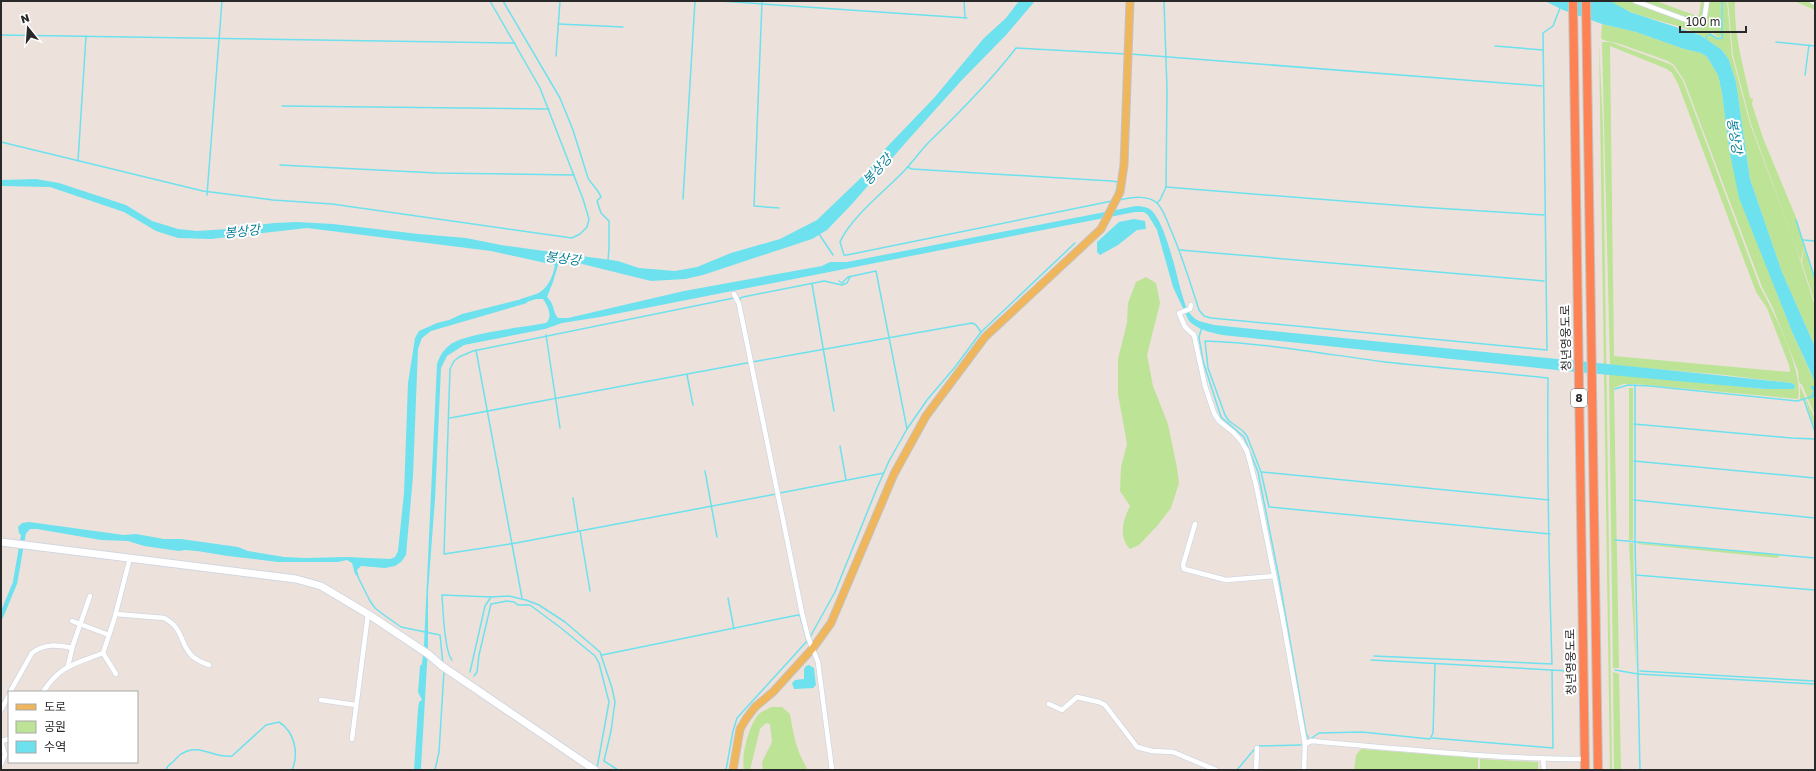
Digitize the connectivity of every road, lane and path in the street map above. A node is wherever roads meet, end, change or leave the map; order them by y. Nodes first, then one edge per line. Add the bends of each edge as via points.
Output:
1 (1130, 1) edge
2 (1573, 1) edge
3 (1586, 1) edge
4 (1634, 1) edge
5 (1707, 1) edge
6 (1812, 1) edge
7 (1815, 3) edge
8 (734, 294) dead end
9 (1190, 307) dead end
10 (1195, 524) dead end
11 (1, 542) edge
12 (130, 558) junction
13 (1274, 576) junction
14 (90, 596) dead end
15 (116, 614) junction
16 (368, 614) junction
17 (72, 622) dead end
18 (80, 624) junction
19 (109, 635) junction
20 (810, 642) junction
21 (72, 648) junction
22 (104, 653) junction
23 (209, 665) dead end
24 (68, 666) junction
25 (116, 674) dead end
26 (11, 691) edge
27 (44, 691) edge
28 (8, 697) edge
29 (322, 700) dead end
30 (1049, 704) dead end
31 (356, 705) junction
32 (1, 710) edge
33 (352, 739) dead end
34 (1, 741) edge
35 (1305, 744) junction
36 (1257, 748) dead end
37 (1543, 759) junction
38 (1585, 759) junction
39 (1, 764) edge
40 (594, 770) edge
41 (732, 770) edge
42 (832, 770) edge
43 (1216, 770) edge
44 (1256, 770) edge
45 (1304, 770) edge
46 (1544, 770) edge
47 (1585, 770) edge
48 (1598, 770) edge

1 - 20 main road via 1124,165 1120,192 1114,207 1102,229 985,338 926,416 894,474 831,623
2 - 38 highway, 청년영웅도로 / 8
3 - 48 highway, 8
4 - 5 street via 1700,25 1704,21
6 - 7 street
8 - 20 street via 740,304
9 - 13 street via 1179,313 1179,316 1185,327 1194,335 1205,386 1214,413 1219,421 1238,436 1246,450 1256,485
10 - 13 street via 1184,569 1226,580
11 - 12 main road
12 - 15 street
12 - 16 main road via 296,579 321,586
13 - 35 street
14 - 18 street
15 - 19 street
15 - 23 street via 164,618 174,623 191,655
16 - 31 street
16 - 40 main road
17 - 18 street
18 - 19 street
18 - 21 street
19 - 22 street
20 - 41 main road via 773,692 755,707 746,719 740,729
20 - 42 street via 818,662
21 - 24 street
21 - 26 street via 58,644 36,650
22 - 24 street
22 - 25 street
24 - 27 street via 58,672
28 - 32 street
29 - 31 street
30 - 43 street via 1062,710 1077,697 1099,702 1109,710 1137,747 1174,752
31 - 33 street
34 - 39 street via 5,756
35 - 37 street via 1311,741
35 - 45 street
36 - 44 street
37 - 38 street
37 - 46 street
38 - 47 highway, 청년영웅도로 / 8

